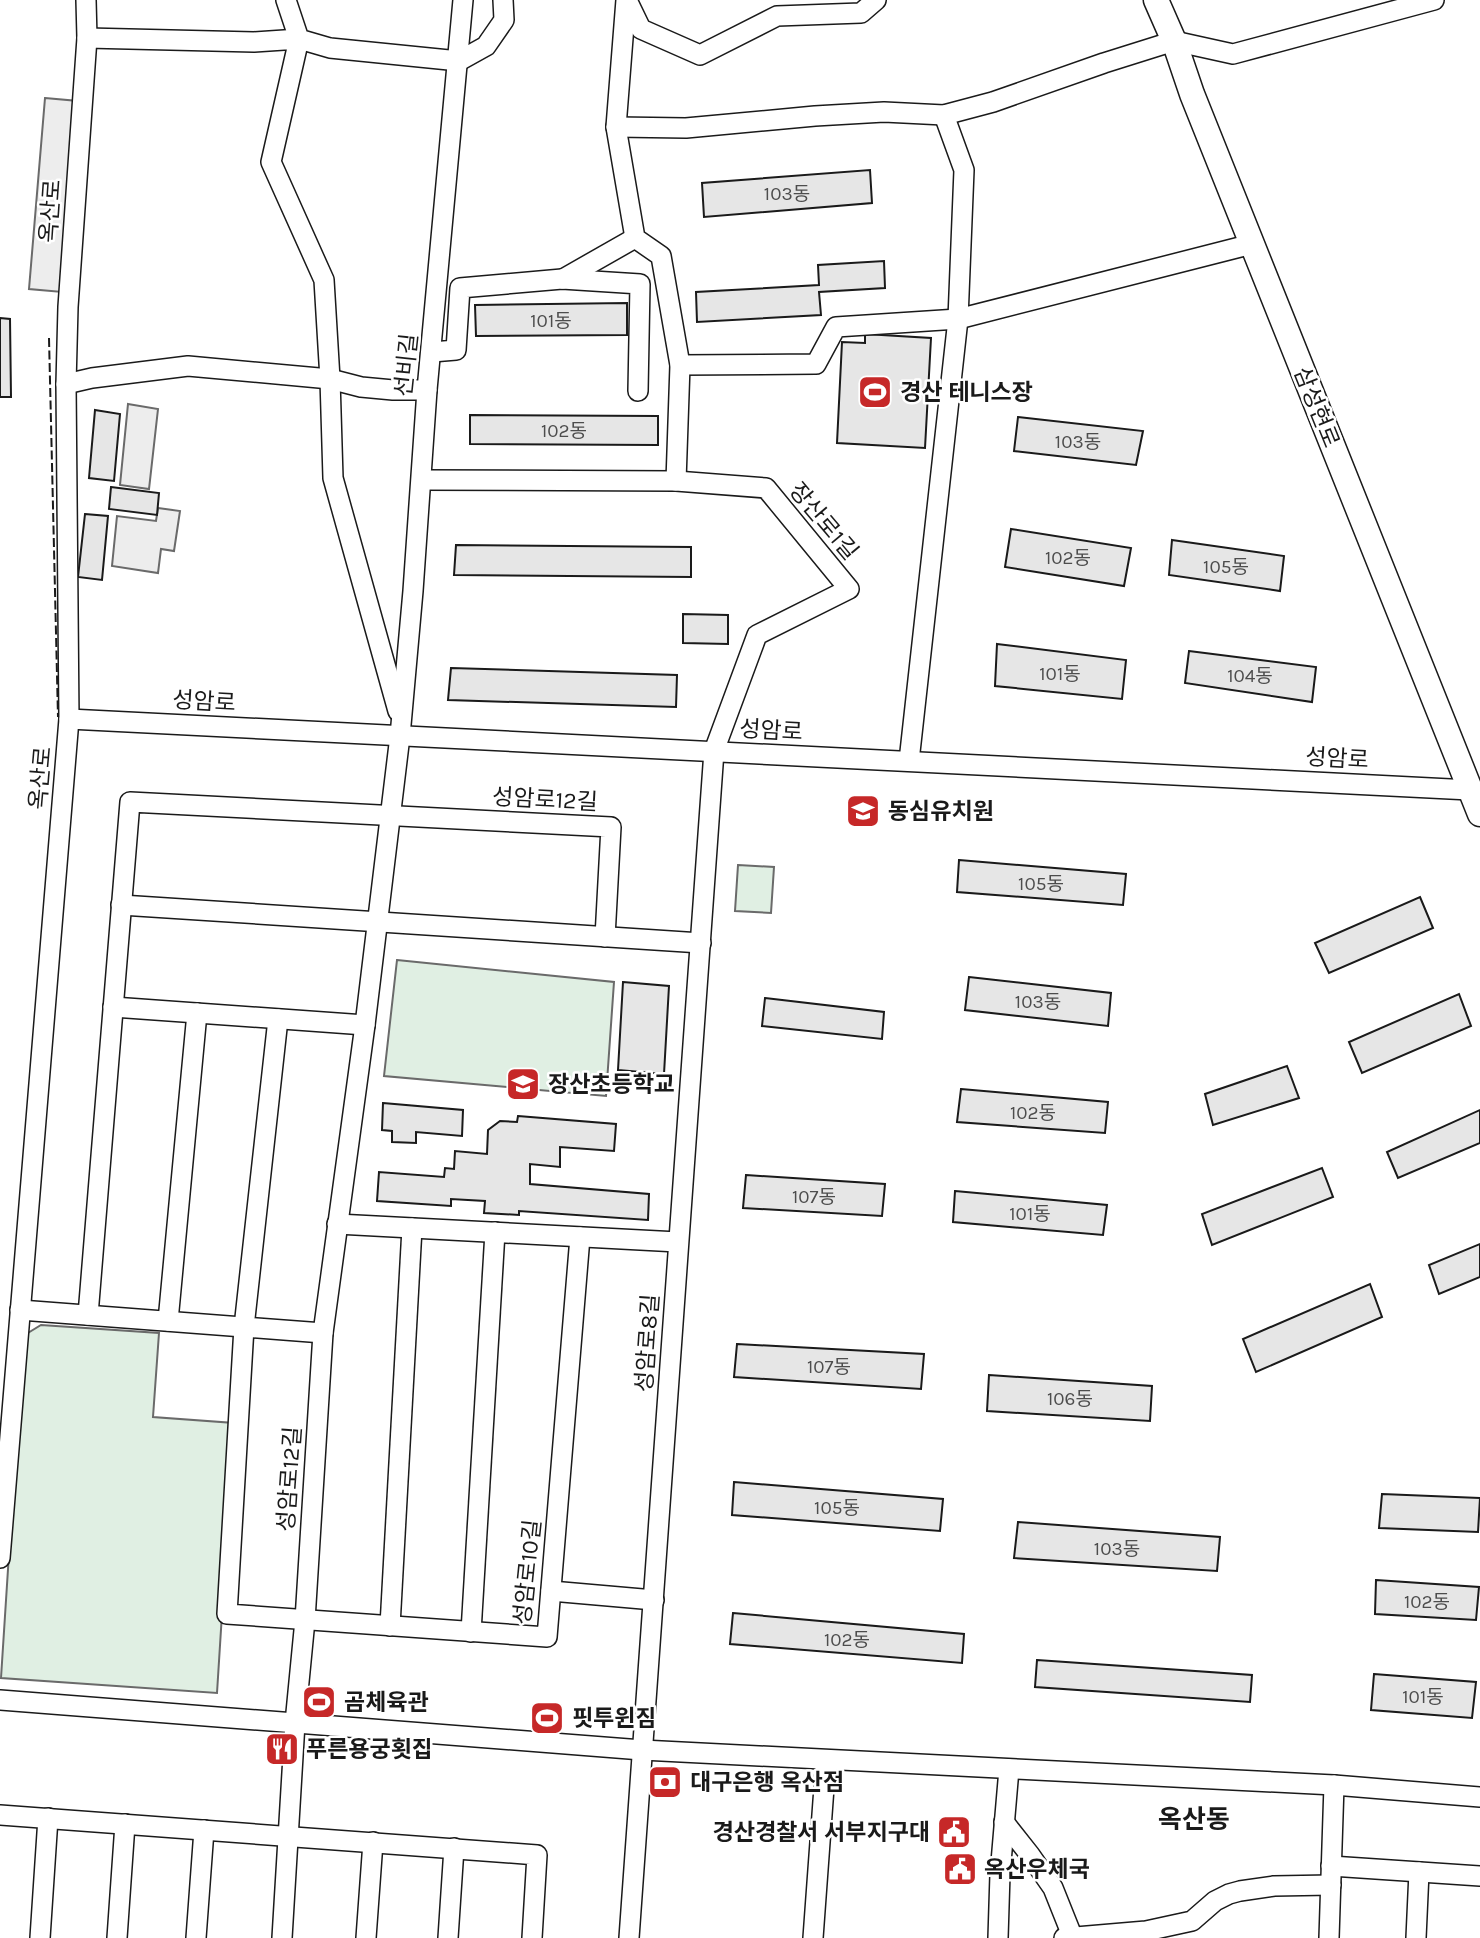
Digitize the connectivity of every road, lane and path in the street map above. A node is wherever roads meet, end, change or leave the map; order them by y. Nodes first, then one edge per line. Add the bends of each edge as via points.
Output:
1 (86, 0) edge
2 (286, 0) edge
3 (463, 0) edge
4 (503, 0) edge
5 (627, 0) edge
6 (876, 0) edge
7 (1156, 0) edge
8 (1434, 0) edge
9 (856, 7) edge
10 (87, 38) junction
11 (299, 39) junction
12 (1174, 41) junction
13 (459, 61) junction
14 (944, 115) junction
15 (616, 127) junction
16 (635, 238) junction
17 (1252, 244) junction
18 (562, 279) junction
19 (958, 318) junction
20 (432, 352) junction
21 (680, 365) junction
22 (330, 379) junction
23 (66, 384) junction
24 (428, 390) junction
25 (638, 391) dead end
26 (422, 480) junction
27 (676, 481) junction
28 (849, 589) joint
29 (69, 719) junction
30 (400, 729) junction
31 (714, 751) junction
32 (909, 761) junction
33 (1470, 790) junction
34 (1480, 814) edge
35 (390, 815) junction
36 (121, 905) junction
37 (378, 922) junction
38 (605, 937) junction
39 (701, 943) junction
40 (113, 1007) junction
41 (197, 1013) junction
42 (278, 1019) junction
43 (365, 1025) junction
44 (337, 1224) junction
45 (412, 1228) junction
46 (495, 1232) junction
47 (580, 1237) junction
48 (678, 1242) junction
49 (20, 1310) junction
50 (88, 1315) junction
51 (168, 1321) junction
52 (244, 1327) junction
53 (323, 1333) junction
54 (0, 1558) edge
55 (551, 1591) junction
56 (654, 1600) junction
57 (305, 1620) junction
58 (390, 1626) junction
59 (471, 1632) junction
60 (0, 1700) edge
61 (295, 1723) junction
62 (642, 1750) junction
63 (826, 1760) junction
64 (1009, 1769) junction
65 (1334, 1785) junction
66 (1480, 1797) edge
67 (0, 1815) edge
68 (48, 1818) junction
69 (1004, 1822) junction
70 (125, 1824) junction
71 (204, 1830) junction
72 (288, 1836) junction
73 (373, 1842) junction
74 (454, 1849) junction
75 (1419, 1872) junction
76 (1331, 1875) junction
77 (1480, 1877) edge
78 (1070, 1937) edge
79 (40, 1938) edge
80 (117, 1938) edge
81 (196, 1938) edge
82 (282, 1938) edge
83 (366, 1938) edge
84 (448, 1938) edge
85 (532, 1938) edge
86 (629, 1938) edge
87 (813, 1938) edge
88 (998, 1938) edge
89 (1329, 1938) edge
90 (1416, 1938) edge

1 - 10 street, 옥산로
2 - 11 street
3 - 13 street, 선비길
4 - 13 street via 504,20 486,46
5 - 9 street via 641,29 700,55 777,16
5 - 15 street
6 - 9 street
7 - 12 main road, 삼성현로
8 - 12 street via 1233,54
10 - 11 street
10 - 23 street, 옥산로
11 - 13 street via 330,48
11 - 22 street via 271,162 324,279
12 - 14 street
12 - 17 main road, 삼성현로
13 - 20 street, 선비길
14 - 15 street via 884,112 687,128
14 - 19 street via 964,170
15 - 16 street
16 - 18 street
16 - 21 street via 661,256
17 - 19 street
17 - 33 main road, 삼성현로
18 - 20 street via 460,288 456,350
18 - 25 street via 640,284
19 - 21 street via 836,327 816,363
19 - 32 street
20 - 24 street, 선비길
21 - 27 street
22 - 23 street via 188,366
22 - 24 street via 361,387
22 - 30 street via 332,478
23 - 29 street, 옥산로
24 - 26 street, 선비길
26 - 27 street, 장산로1길
26 - 30 street, 선비길
27 - 28 street, 장산로1길 via 766,488
28 - 31 street, 성암로8길 via 757,635
29 - 30 street, 성암로
29 - 49 street, 옥산로
30 - 31 street, 성암로
30 - 35 street, 성암로12길
31 - 32 street, 성암로
31 - 39 street, 성암로8길
32 - 33 street, 성암로
33 - 34 main road, 삼성현로
35 - 36 street, 성암로12길 via 130,802
35 - 37 street, 성암로12길
35 - 38 street, 성암로12길 via 611,827
36 - 37 street
36 - 40 street
37 - 38 street
37 - 43 street, 성암로12길
38 - 39 street
39 - 48 street, 성암로8길
40 - 41 street
40 - 50 street
41 - 42 street
41 - 51 street
42 - 43 street
42 - 52 street
43 - 44 street, 성암로12길
44 - 45 street
44 - 53 street, 성암로12길
45 - 46 street
45 - 58 street
46 - 47 street
46 - 59 street
47 - 48 street
47 - 55 street, 성암로10길
48 - 56 street, 성암로8길
49 - 50 street
49 - 54 street, 옥산로
50 - 51 street
51 - 52 street
52 - 53 street
52 - 57 street, 성암로10길 via 227,1615
53 - 57 street, 성암로12길
55 - 56 street
55 - 59 street, 성암로10길 via 547,1637
56 - 62 street, 성암로8길
57 - 58 street, 성암로10길
57 - 61 street, 성암로12길
58 - 59 street, 성암로10길
60 - 61 street
61 - 62 street
61 - 72 street, 성암로12길
62 - 63 street
62 - 86 street, 성암로8길
63 - 64 street
63 - 87 street
64 - 65 street
64 - 69 street
65 - 66 street
65 - 76 street
67 - 68 street
68 - 70 street
68 - 79 street
69 - 78 street via 1052,1888
69 - 88 street
70 - 71 street
70 - 80 street
71 - 72 street
71 - 81 street
72 - 73 street
72 - 82 street, 성암로12길
73 - 74 street
73 - 83 street
74 - 84 street
74 - 85 street via 537,1855
75 - 76 street
75 - 77 street
75 - 90 street
76 - 78 street via 1229,1894 1192,1921 1146,1931
76 - 89 street

